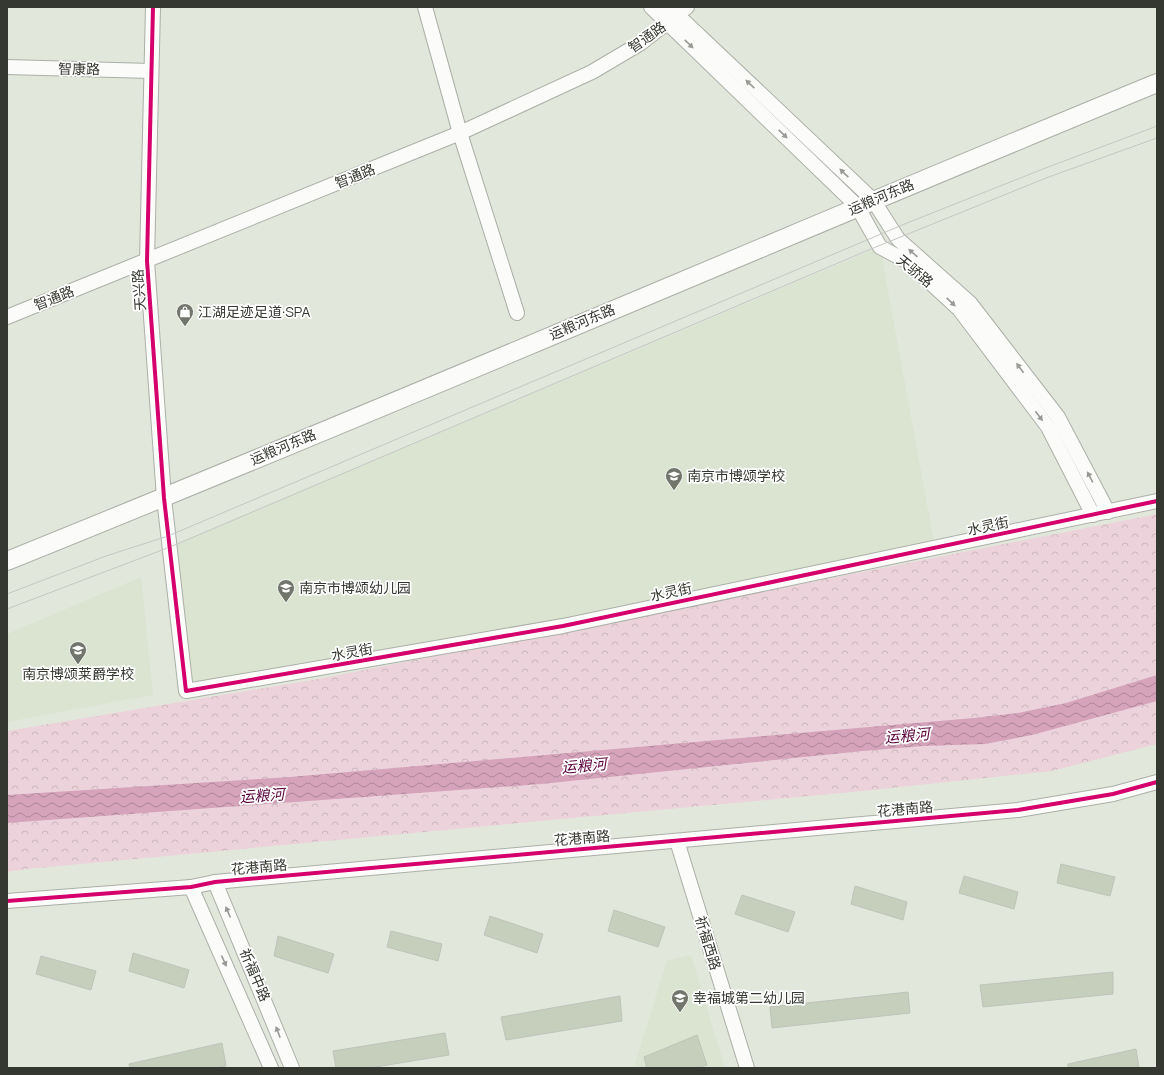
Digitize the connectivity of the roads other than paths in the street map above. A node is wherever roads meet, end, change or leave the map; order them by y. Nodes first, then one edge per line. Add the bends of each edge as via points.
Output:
1 (153, 7) edge
2 (425, 7) edge
3 (651, 7) edge
4 (675, 13) edge
5 (7, 67) edge
6 (151, 71) junction
7 (1157, 83) edge
8 (460, 133) junction
9 (865, 203) junction
10 (148, 261) junction
11 (517, 314) dead end
12 (7, 317) edge
13 (164, 498) junction
14 (1157, 501) edge
15 (1108, 512) junction
16 (1093, 515) junction
17 (7, 561) edge
18 (186, 691) joint
19 (1157, 782) edge
20 (677, 841) junction
21 (215, 882) junction
22 (191, 887) junction
23 (7, 901) edge
24 (271, 1068) edge
25 (292, 1068) edge
26 (747, 1068) edge

1 - 6 street, 天兴路
2 - 8 street
3 - 4 street, 天骄路
4 - 8 street, 智通路 via 641,43 592,72
4 - 9 street, 天骄路
5 - 6 street, 智康路
6 - 10 street, 天兴路
7 - 9 main road, 运粮河东路
8 - 10 street, 智通路
8 - 11 street
9 - 13 main road, 运粮河东路
15 -> 9 street, 天骄路 via 1058,417 970,303 898,239
9 -> 16 street, 天骄路 via 880,246 908,262 959,309 1048,427
10 - 12 street, 智通路
10 - 13 street, 天兴路
13 - 17 main road, 运粮河东路
13 - 18 street, 天兴路
14 - 15 street, 水灵街
15 - 16 street, 水灵街
16 - 18 street, 水灵街 via 562,626
19 - 20 street, 花港南路 via 1112,794 1018,810
20 - 21 street, 花港南路
20 - 26 street, 祈福西路
21 - 22 street, 花港南路
25 -> 21 street, 祈福中路
22 - 23 street, 花港南路
22 -> 24 street, 祈福中路

